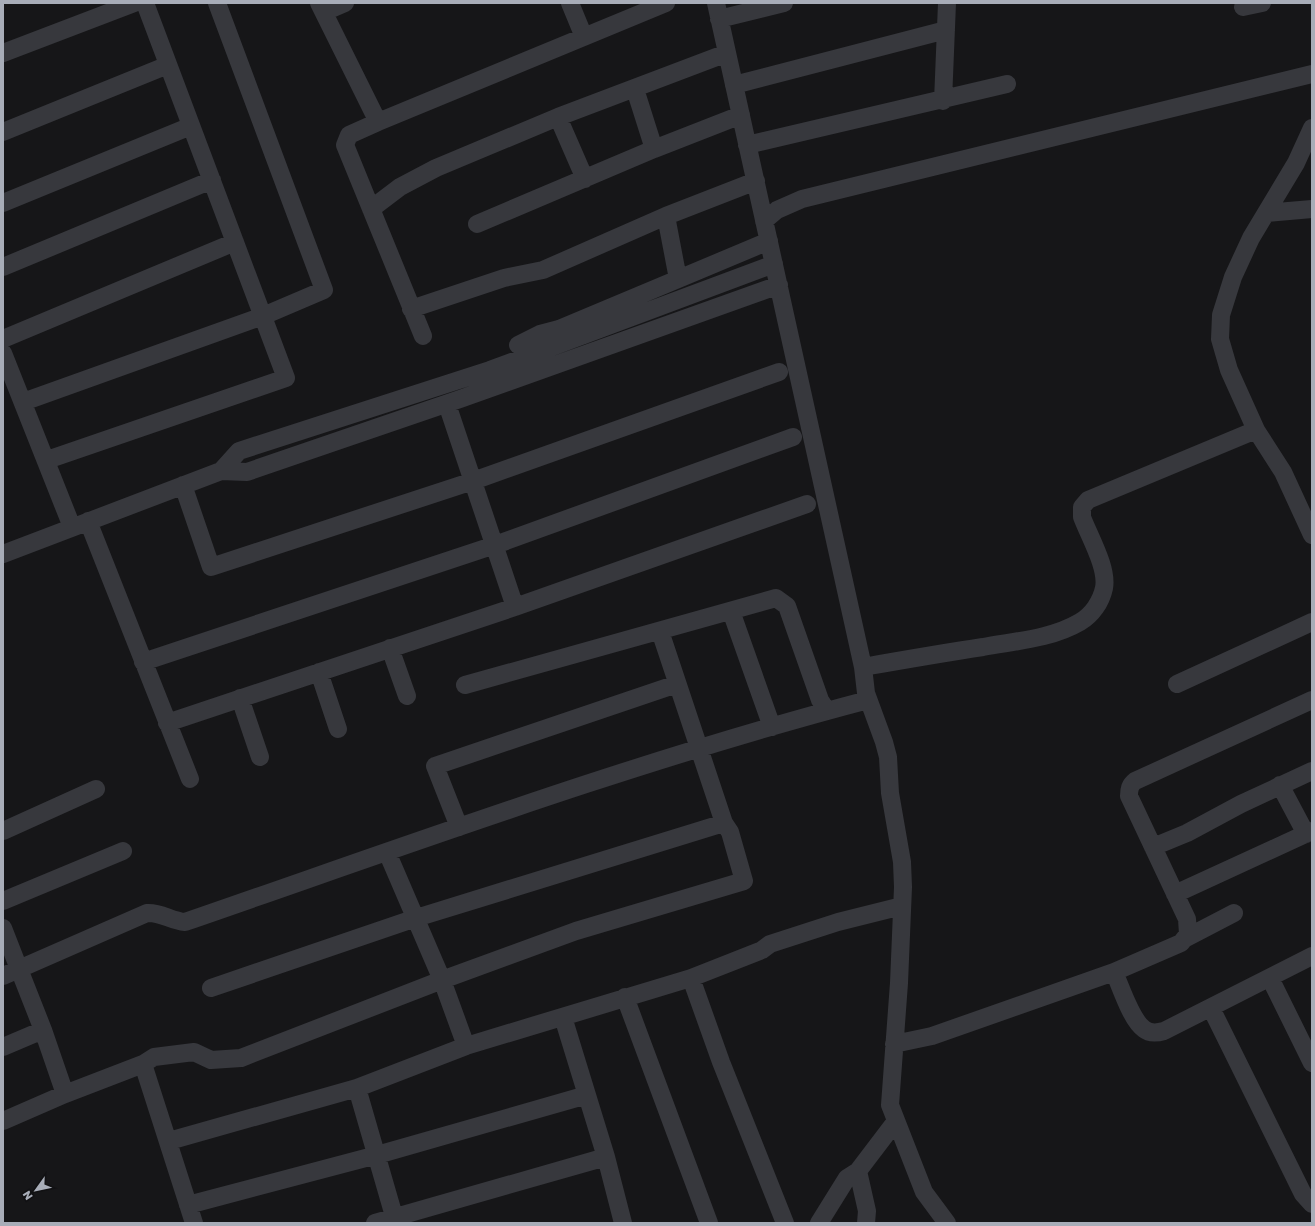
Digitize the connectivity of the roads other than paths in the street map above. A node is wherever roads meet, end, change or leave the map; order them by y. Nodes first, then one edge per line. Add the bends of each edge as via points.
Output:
1 (134, 3) edge
2 (144, 3) edge
3 (217, 3) edge
4 (345, 3) edge
5 (570, 3) edge
6 (666, 3) edge
7 (784, 3) edge
8 (947, 3) edge
9 (1262, 3) edge
10 (321, 7) edge
11 (644, 7) edge
12 (1243, 7) dead end
13 (718, 11) edge
14 (946, 30) junction
15 (584, 37) junction
16 (3, 53) edge
17 (727, 53) junction
18 (168, 65) junction
19 (1312, 74) edge
20 (1007, 84) dead end
21 (734, 85) junction
22 (635, 89) junction
23 (943, 101) junction
24 (741, 115) junction
25 (558, 117) junction
26 (378, 122) junction
27 (191, 126) junction
28 (1312, 128) edge
29 (3, 132) edge
30 (748, 145) junction
31 (654, 149) junction
32 (1304, 162) edge
33 (585, 179) junction
34 (212, 180) junction
35 (756, 181) junction
36 (3, 203) edge
37 (371, 209) junction
38 (1312, 209) edge
39 (1266, 213) junction
40 (666, 216) junction
41 (764, 221) junction
42 (477, 224) dead end
43 (769, 241) junction
44 (235, 242) junction
45 (774, 264) junction
46 (3, 267) edge
47 (678, 279) junction
48 (779, 285) junction
49 (411, 309) junction
50 (263, 316) junction
51 (423, 336) dead end
52 (3, 339) edge
53 (518, 344) dead end
54 (3, 354) edge
55 (779, 372) dead end
56 (23, 402) junction
57 (447, 404) junction
58 (1256, 430) junction
59 (793, 437) dead end
60 (47, 460) junction
61 (220, 471) junction
62 (473, 481) junction
63 (183, 485) junction
64 (807, 504) dead end
65 (80, 524) junction
66 (1312, 535) edge
67 (495, 545) junction
68 (3, 554) edge
69 (515, 606) junction
70 (731, 611) junction
71 (1312, 622) edge
72 (660, 631) junction
73 (390, 648) junction
74 (143, 662) junction
75 (863, 667) junction
76 (319, 672) junction
77 (677, 684) junction
78 (1177, 684) dead end
79 (465, 685) dead end
80 (407, 696) dead end
81 (240, 698) junction
82 (868, 700) junction
83 (1312, 700) edge
84 (827, 711) junction
85 (167, 723) junction
86 (772, 727) junction
87 (338, 729) dead end
88 (700, 749) junction
89 (260, 757) dead end
90 (1312, 771) edge
91 (190, 779) dead end
92 (1280, 785) junction
93 (96, 789) dead end
94 (724, 823) junction
95 (459, 827) junction
96 (3, 831) edge
97 (1309, 832) edge
98 (1153, 847) junction
99 (123, 851) dead end
100 (387, 852) junction
101 (1175, 894) junction
102 (3, 901) edge
103 (902, 906) junction
104 (1234, 914) dead end
105 (416, 918) junction
106 (3, 928) edge
107 (1186, 938) junction
108 (1312, 956) edge
109 (11, 972) edge
110 (1114, 972) junction
111 (690, 978) junction
112 (1270, 978) junction
113 (442, 980) junction
114 (211, 988) dead end
115 (625, 998) junction
116 (1211, 1008) junction
117 (563, 1017) junction
118 (43, 1030) junction
119 (1305, 1032) edge
120 (894, 1044) junction
121 (466, 1046) junction
122 (3, 1047) edge
123 (1312, 1063) edge
124 (143, 1064) junction
125 (357, 1088) junction
126 (64, 1094) junction
127 (587, 1095) junction
128 (3, 1121) edge
129 (896, 1122) junction
130 (169, 1142) junction
131 (377, 1155) junction
132 (606, 1157) junction
133 (858, 1171) junction
134 (1312, 1204) edge
135 (188, 1205) junction
136 (396, 1220) edge
137 (194, 1223) edge
138 (375, 1223) edge
139 (623, 1223) edge
140 (709, 1223) edge
141 (785, 1223) edge
142 (819, 1223) edge
143 (866, 1223) edge
144 (947, 1223) edge

1 - 16 street
2 - 18 street
3 - 50 street via 324,290
4 - 10 street
5 - 15 street
6 - 11 street
7 - 13 street
8 - 14 street
9 - 12 street
10 - 26 street
11 - 15 street
13 - 17 street
14 - 21 street
14 - 23 street
15 - 26 street
17 - 21 street
17 - 22 street
18 - 27 street
18 - 29 street
19 - 41 street via 802,199 777,210
20 - 23 street
21 - 24 street
22 - 25 street
22 - 31 street
23 - 30 street
24 - 30 street
24 - 31 street
25 - 33 street
25 - 37 street via 417,176
26 - 37 street via 348,136 345,145
27 - 34 street
27 - 36 street
28 - 32 street
30 - 35 street
31 - 33 street
32 - 39 street
33 - 42 street
34 - 44 street
34 - 46 street
35 - 40 street
35 - 41 street
37 - 49 street
38 - 39 street
39 - 58 street via 1233,277 1221,315 1220,339 1229,370
40 - 47 street
40 - 49 street via 543,270 504,278
41 - 43 street
43 - 45 street
43 - 47 street
44 - 50 street
44 - 52 street
45 - 48 street
45 - 61 street via 490,370 240,451
47 - 53 street
48 - 57 street
48 - 75 street
49 - 51 street
50 - 56 street
50 - 60 street via 286,378
54 - 56 street
55 - 62 street
56 - 60 street
57 - 61 street via 247,472
57 - 62 street
58 - 66 street via 1283,472
58 - 75 street via 1088,500 1082,507 1082,516 1104,572 1104,586 1095,609 1080,622 1062,631 1030,639
59 - 67 street
60 - 65 street
61 - 63 street
62 - 63 street via 211,567
62 - 67 street
63 - 65 street
64 - 69 street
65 - 68 street
65 - 74 street
67 - 69 street
67 - 74 street
69 - 73 street
70 - 72 street
70 - 84 street via 776,598 787,606 820,700
70 - 86 street
71 - 78 street
72 - 77 street
72 - 79 street
73 - 76 street
73 - 80 street
74 - 85 street
75 - 82 street
76 - 81 street
76 - 87 street
77 - 88 street
77 - 95 street via 434,766
81 - 85 street
81 - 89 street
82 - 84 street
82 - 103 street via 888,757 890,793 902,862
83 - 98 street via 1135,781 1129,796
84 - 86 street
85 - 91 street
86 - 88 street
88 - 94 street
88 - 95 street
90 - 92 street
92 - 97 street
92 - 98 street via 1181,836
93 - 96 street
94 - 105 street
94 - 113 street via 730,832 744,881 576,932
95 - 100 street
97 - 101 street
98 - 101 street
99 - 102 street
100 - 105 street
100 - 109 street via 185,922 147,913
101 - 107 street via 1187,919
103 - 111 street via 838,922 770,944 762,950
103 - 120 street
104 - 107 street
105 - 113 street
105 - 114 street
106 - 109 street
107 - 110 street via 1181,943
108 - 112 street
109 - 118 street
110 - 116 street via 1137,1021 1149,1032 1156,1034 1164,1031
110 - 120 street via 932,1036
111 - 115 street
111 - 141 street
112 - 116 street
112 - 119 street
113 - 121 street
113 - 124 street via 241,1058 211,1060 194,1052 154,1057
115 - 117 street
115 - 140 street
116 - 134 street via 1303,1194
117 - 121 street
117 - 127 street
118 - 122 street
118 - 126 street
119 - 123 street
120 - 129 street via 890,1105
121 - 125 street
124 - 126 street
124 - 130 street
125 - 130 street
125 - 131 street
126 - 128 street
127 - 131 street
127 - 132 street
129 - 133 street
129 - 144 street via 924,1192
130 - 135 street
131 - 135 street
131 - 136 street
132 - 136 street
132 - 139 street
133 - 142 street via 847,1178
133 - 143 street
135 - 137 street
136 - 138 street

